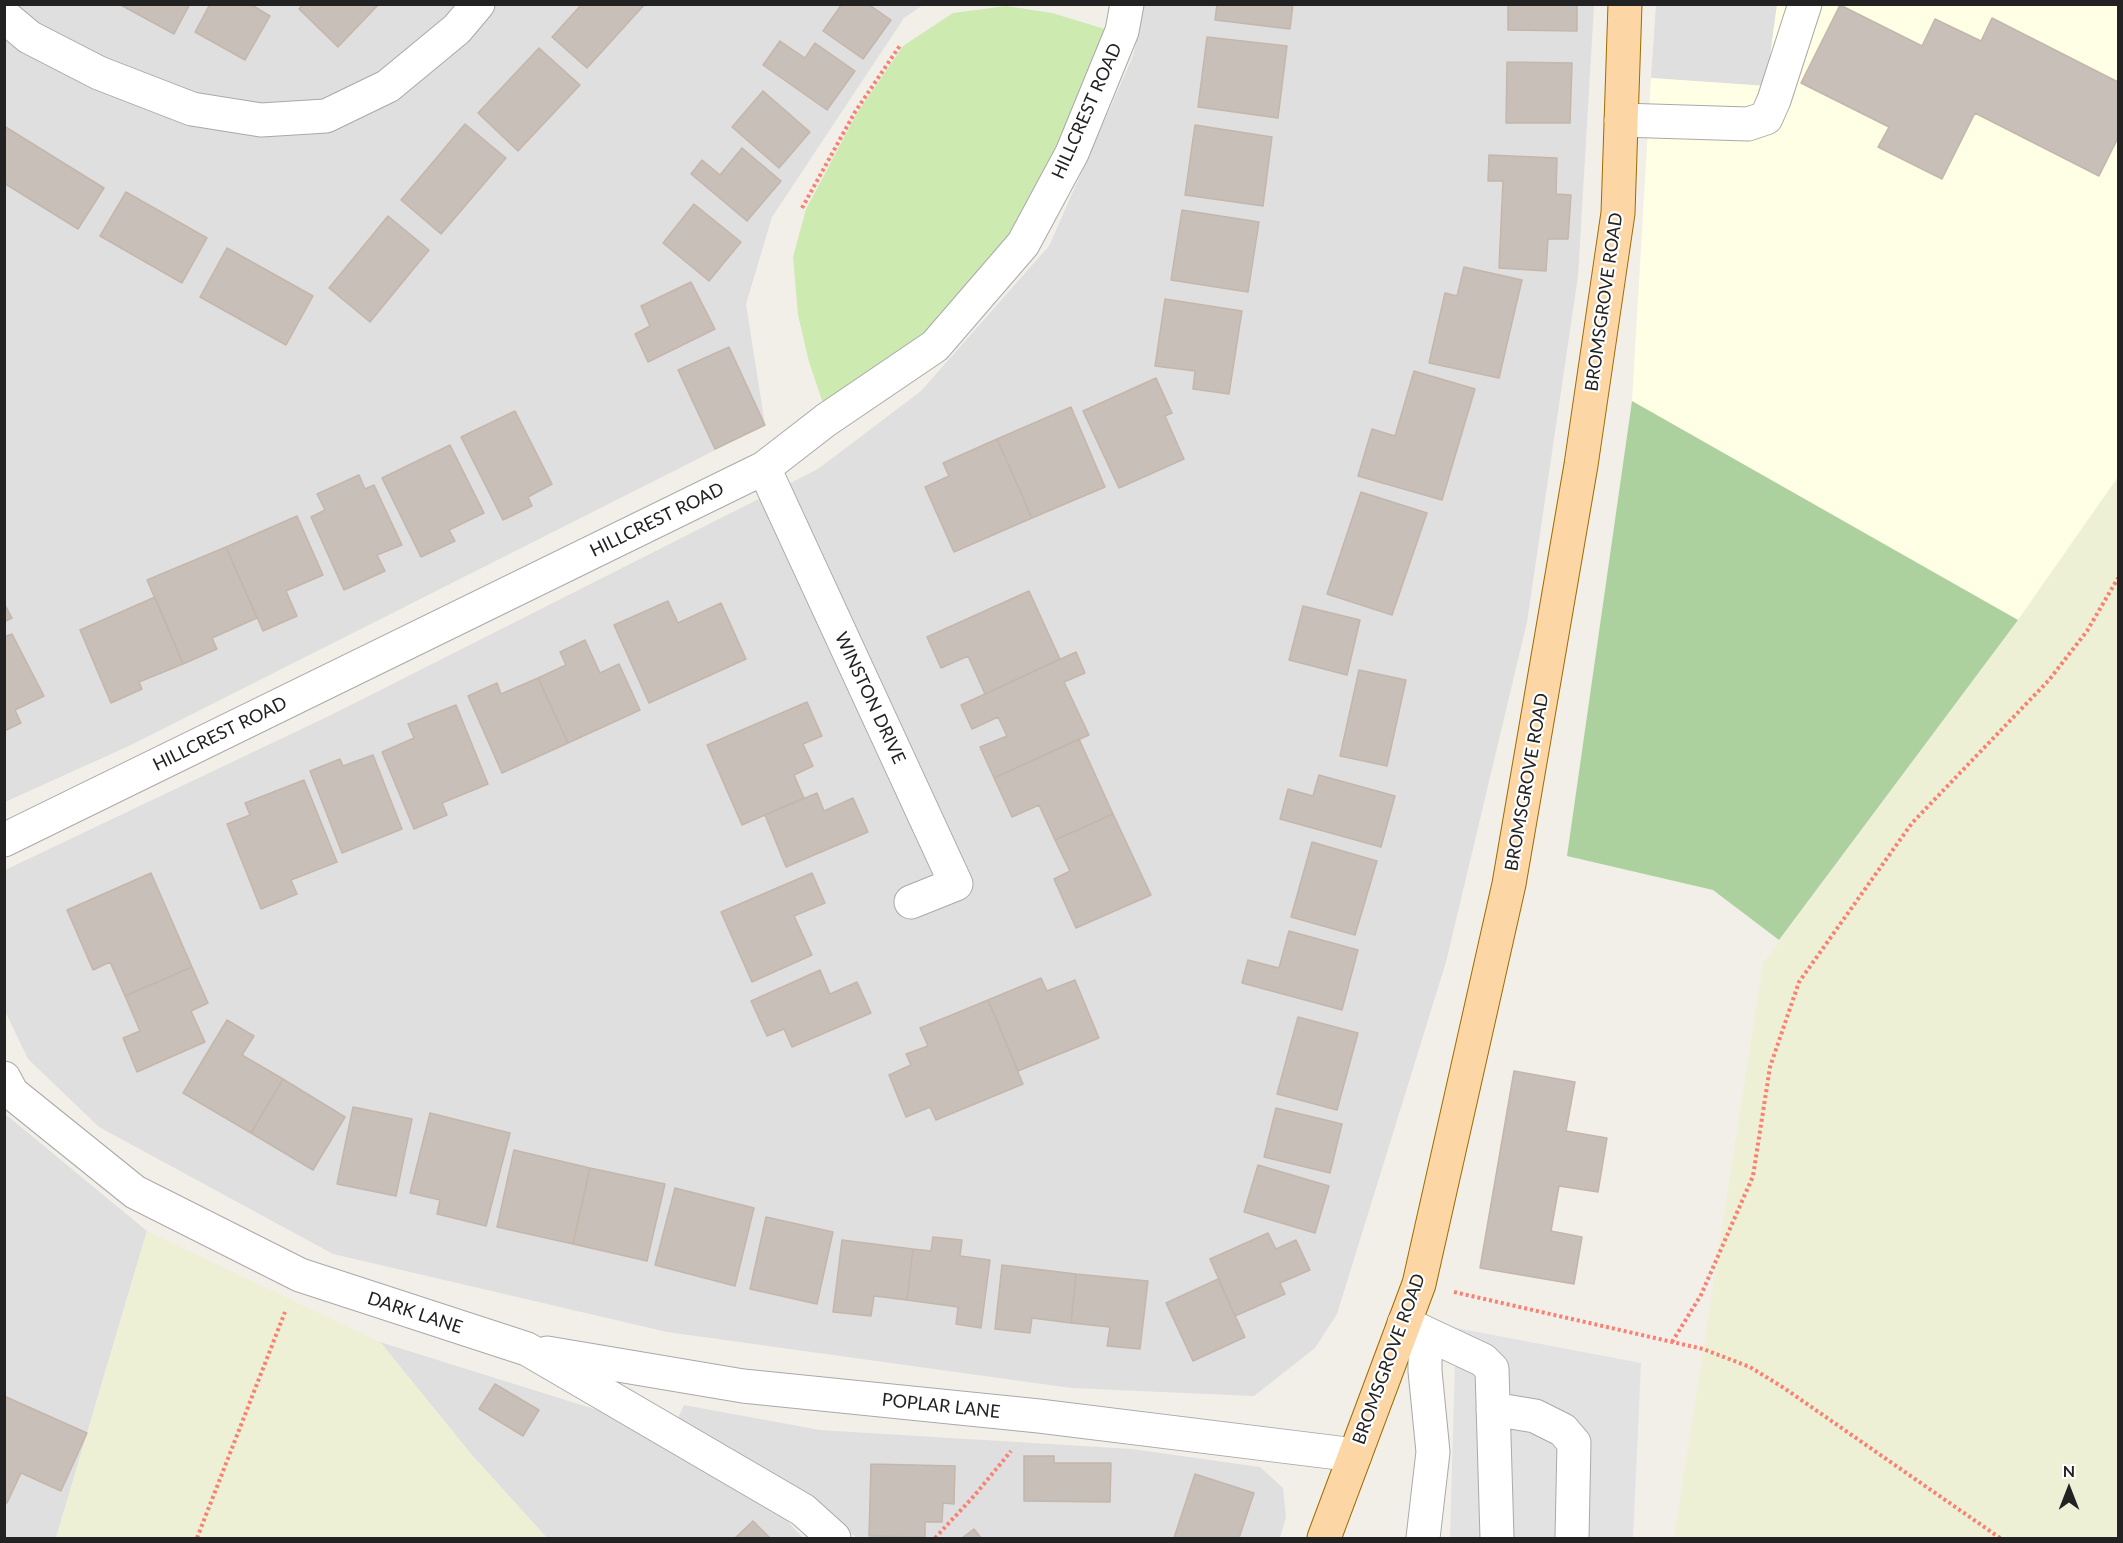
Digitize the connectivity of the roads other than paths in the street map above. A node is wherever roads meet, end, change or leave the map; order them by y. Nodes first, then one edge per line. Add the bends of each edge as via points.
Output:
1 (478, 4) edge
2 (1127, 4) edge
3 (1625, 4) edge
4 (1805, 4) edge
5 (4, 16) edge
6 (1621, 120) junction
7 (764, 468) junction
8 (4, 840) edge
9 (911, 902) dead end
10 (4, 1078) edge
11 (1414, 1328) junction
12 (527, 1349) junction
13 (1493, 1409) junction
14 (1355, 1455) junction
15 (834, 1539) edge
16 (1324, 1539) edge
17 (1423, 1539) edge
18 (1497, 1539) edge
19 (1572, 1539) edge

1 - 5 street via 457,29 388,86 326,116 261,120 192,109 99,73 28,37
2 - 7 street, HILLCREST ROAD via 1122,31 1072,153 1023,244 935,345
3 - 6 main road, BROMSGROVE ROAD
4 - 6 street via 1766,118 1748,124
6 - 11 main road, BROMSGROVE ROAD via 1618,213 1513,861 1419,1284
7 - 8 street, HILLCREST ROAD
7 - 9 street, WINSTON DRIVE via 956,884
10 - 12 street, DARK LANE via 12,1093 135,1192 300,1275
11 - 13 street via 1483,1360 1492,1369
11 - 14 main road, BROMSGROVE ROAD
11 - 17 street via 1425,1371 1434,1452
12 - 14 street, POPLAR LANE via 743,1386 1039,1416
12 - 15 street, DARK LANE via 803,1510
13 - 18 street
13 - 19 street via 1535,1416 1563,1430 1574,1443
14 - 16 main road, BROMSGROVE ROAD

